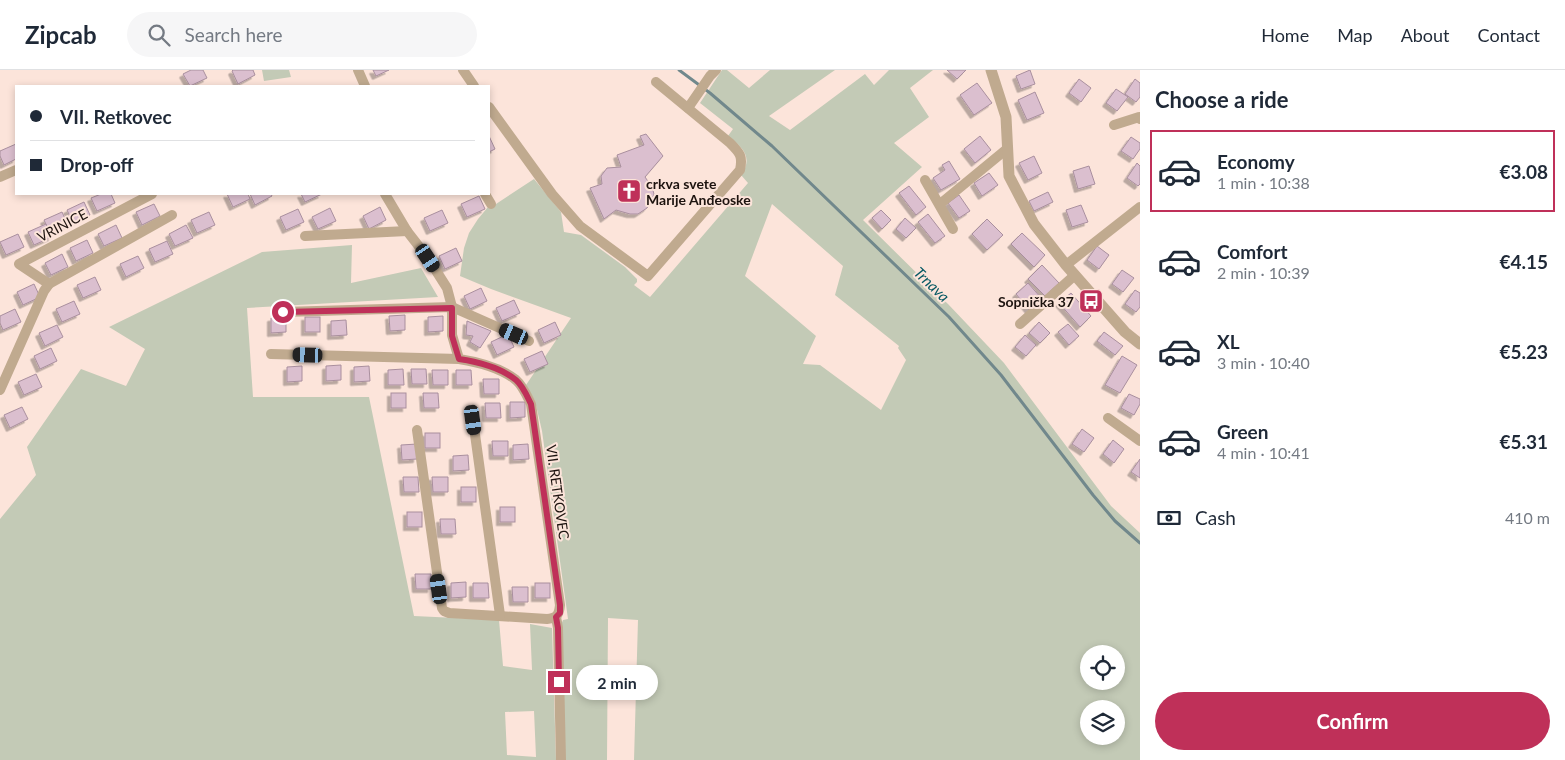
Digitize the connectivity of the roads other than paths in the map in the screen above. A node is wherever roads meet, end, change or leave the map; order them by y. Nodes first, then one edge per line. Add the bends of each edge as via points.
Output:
1 (358, 70) edge
2 (463, 70) edge
3 (716, 70) edge
4 (991, 70) edge
5 (656, 82) dead end
6 (365, 85) edge
7 (473, 85) edge
8 (688, 108) junction
9 (490, 109) edge
10 (1140, 118) edge
11 (1114, 125) dead end
12 (1008, 148) junction
13 (15, 170) edge
14 (0, 178) edge
15 (925, 180) dead end
16 (150, 195) edge
17 (386, 195) edge
18 (486, 195) edge
19 (491, 204) dead end
20 (940, 204) junction
21 (1140, 207) edge
22 (172, 215) dead end
23 (953, 229) dead end
24 (407, 231) junction
25 (305, 236) dead end
26 (1066, 265) junction
27 (1075, 275) junction
28 (49, 284) junction
29 (452, 308) junction
30 (283, 312) dead end
31 (1020, 324) dead end
32 (529, 341) dead end
33 (1140, 344) edge
34 (271, 354) dead end
35 (459, 359) junction
36 (0, 390) edge
37 (1108, 418) dead end
38 (473, 420) dead end
39 (417, 430) dead end
40 (1140, 441) edge
41 (500, 615) junction
42 (556, 617) junction
43 (561, 760) edge

1 - 6 street
2 - 7 street
3 - 8 street
4 - 12 street via 1006,117
5 - 8 street
8 - 9 street via 739,151 742,160 740,170 648,276 580,226 552,194
10 - 11 street
12 - 20 street
12 - 26 street via 1009,176 1034,224
13 - 14 street
15 - 20 street
16 - 28 street, VRINICE via 19,264
17 - 24 street
18 - 19 street
20 - 23 street
21 - 26 street
22 - 28 street
24 - 25 street
24 - 29 street via 442,281
26 - 27 street
27 - 31 street
27 - 33 street via 1125,332
28 - 36 street
29 - 30 street
29 - 32 street
29 - 35 street via 452,336
34 - 35 street, VII. RETKOVEC
35 - 42 street, VII. RETKOVEC via 486,364 516,380 531,404 560,605 560,613
37 - 40 street
38 - 41 street
39 - 41 street via 442,608 449,613
41 - 42 street
42 - 43 street, VII. RETKOVEC

